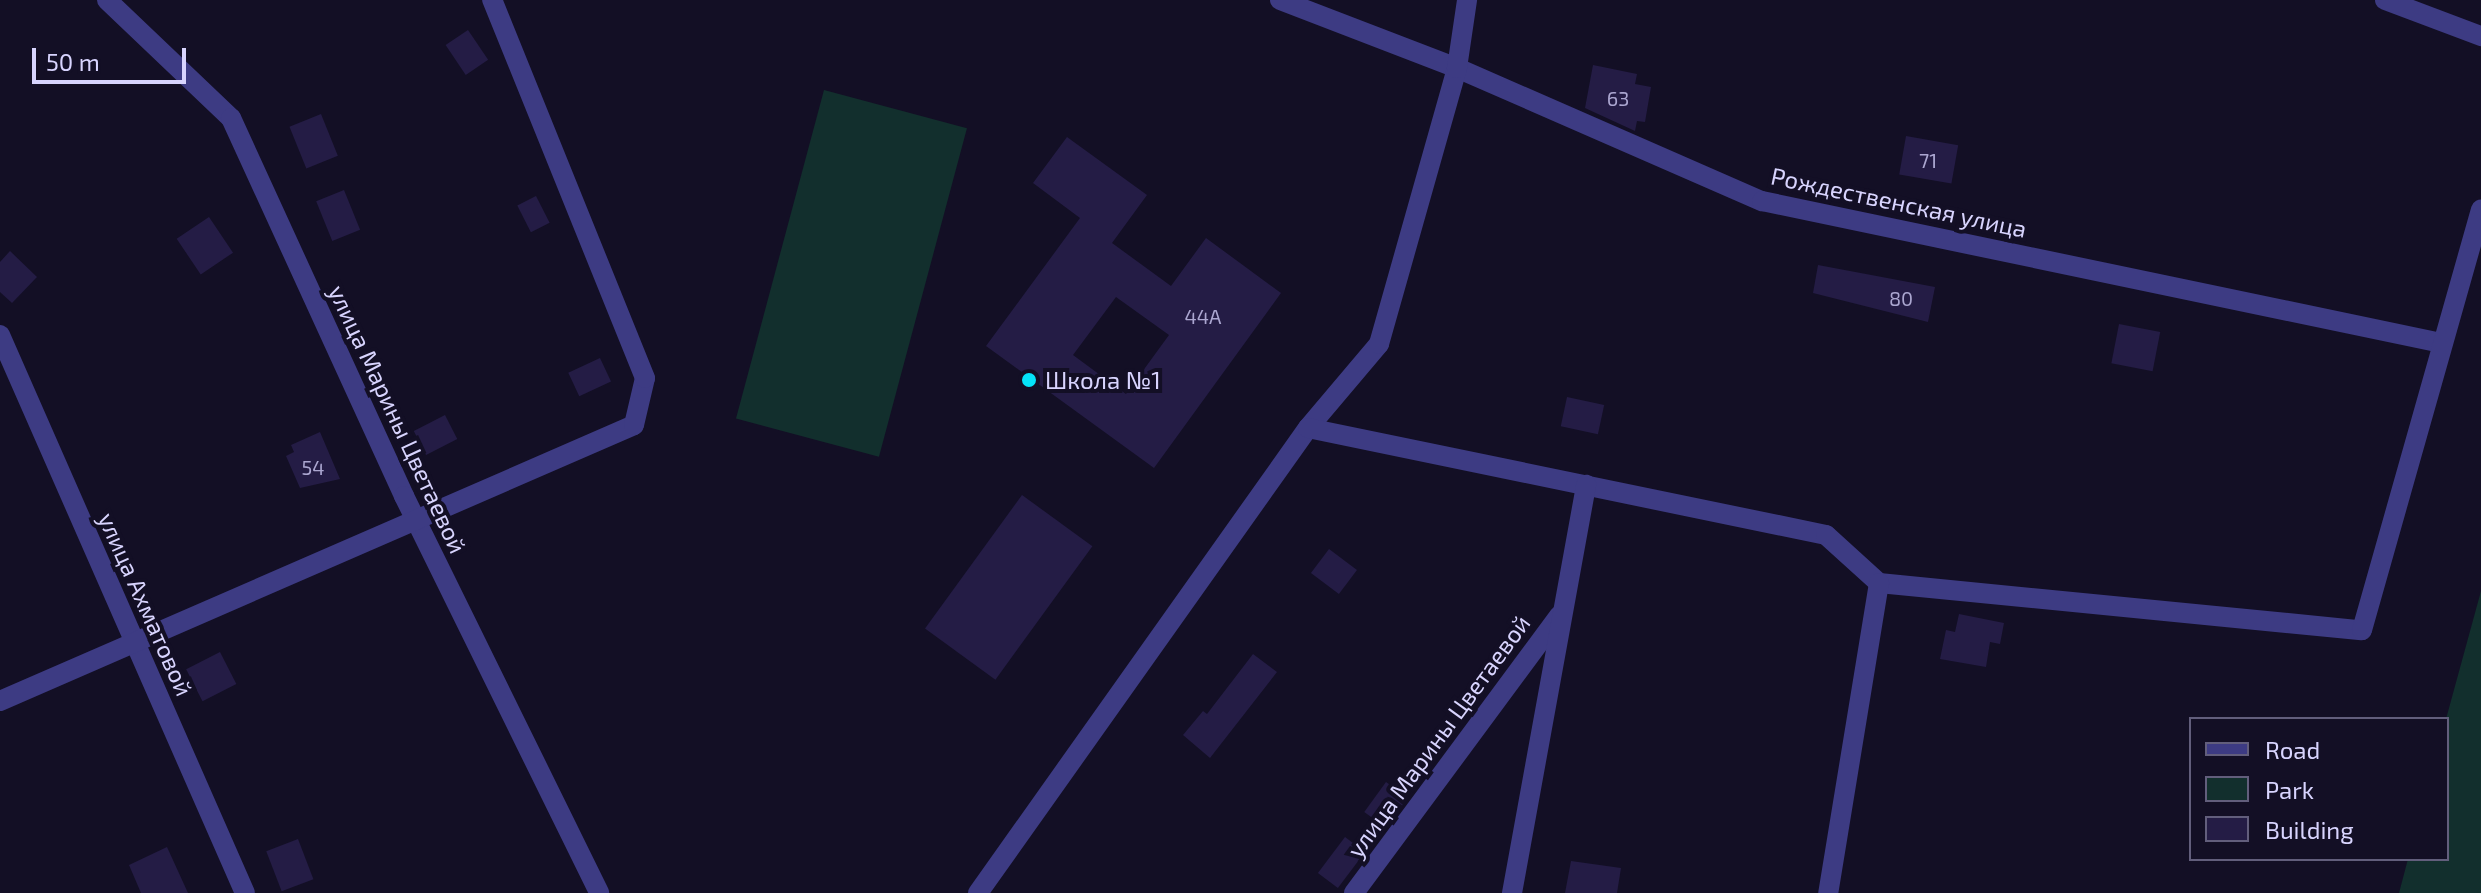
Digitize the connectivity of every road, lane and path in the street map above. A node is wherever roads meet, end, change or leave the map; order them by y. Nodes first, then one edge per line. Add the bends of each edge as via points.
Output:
1 (107, 0) edge
2 (492, 0) edge
3 (1280, 0) edge
4 (1467, 0) edge
5 (2385, 0) edge
6 (2481, 36) edge
7 (1457, 68) junction
8 (2481, 210) edge
9 (0, 335) edge
10 (2441, 343) junction
11 (1308, 428) junction
12 (1586, 485) junction
13 (416, 520) junction
14 (1879, 583) junction
15 (1563, 611) junction
16 (135, 643) junction
17 (0, 701) edge
18 (245, 893) edge
19 (599, 893) edge
20 (978, 893) edge
21 (1354, 893) edge
22 (1512, 893) edge
23 (1828, 893) edge

1 - 13 street, улица Марины Цветаевой via 231,118
2 - 13 street via 645,378 634,425
3 - 7 street, Рождественская улица
4 - 7 street
5 - 6 street
7 - 10 street, Рождественская улица via 1762,201
7 - 11 street via 1379,344
8 - 10 street
9 - 16 street, улица Ахматовой
10 - 14 street via 2362,630
11 - 12 street
11 - 20 street
12 - 14 street via 1826,535
12 - 15 street, улица Марины Цветаевой
13 - 16 street
13 - 19 street, улица Марины Цветаевой
14 - 23 street
15 - 21 street, улица Марины Цветаевой
15 - 22 street, улица Марины Цветаевой
16 - 17 street
16 - 18 street, улица Ахматовой

